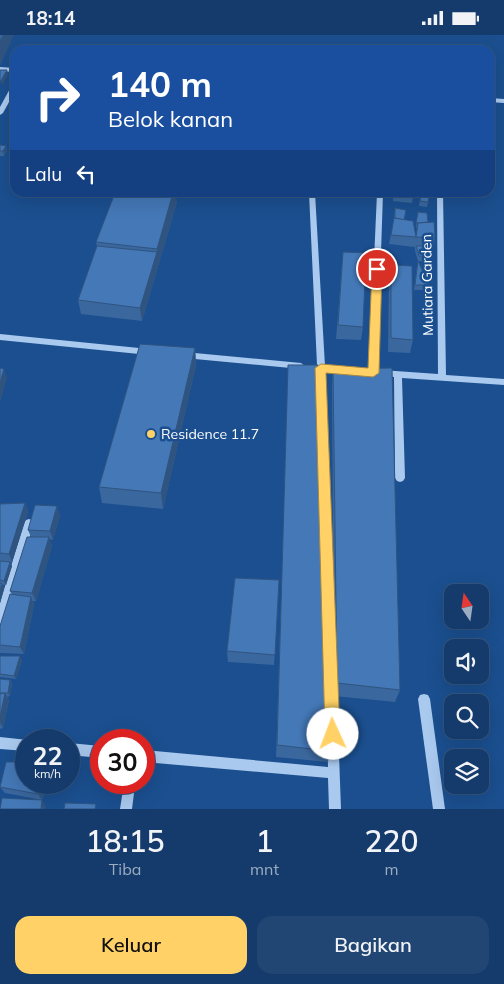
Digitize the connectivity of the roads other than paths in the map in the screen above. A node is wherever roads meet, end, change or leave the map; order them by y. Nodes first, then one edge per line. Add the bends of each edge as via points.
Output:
1 (10, 94) edge
2 (0, 113) edge
3 (312, 197) edge
4 (380, 197) edge
5 (440, 197) edge
6 (0, 337) edge
7 (156, 352) edge
8 (175, 354) edge
9 (321, 368) junction
10 (364, 372) junction
11 (398, 374) junction
12 (442, 377) junction
13 (504, 382) edge
14 (400, 478) dead end
15 (29, 523) edge
16 (0, 620) edge
17 (424, 699) dead end
18 (0, 743) edge
19 (15, 744) edge
20 (155, 757) edge
21 (334, 773) junction
22 (128, 794) edge
23 (126, 809) edge
24 (336, 809) edge
25 (439, 809) edge

1 - 2 street
3 - 9 street
4 - 10 street
5 - 12 street, Mutiara Garden
6 - 7 street
8 - 9 street
9 - 10 street
9 - 21 street
10 - 11 street
11 - 12 street
11 - 14 street
12 - 13 street
15 - 16 street
17 - 25 street
18 - 19 street
20 - 21 street
21 - 24 street
22 - 23 street

